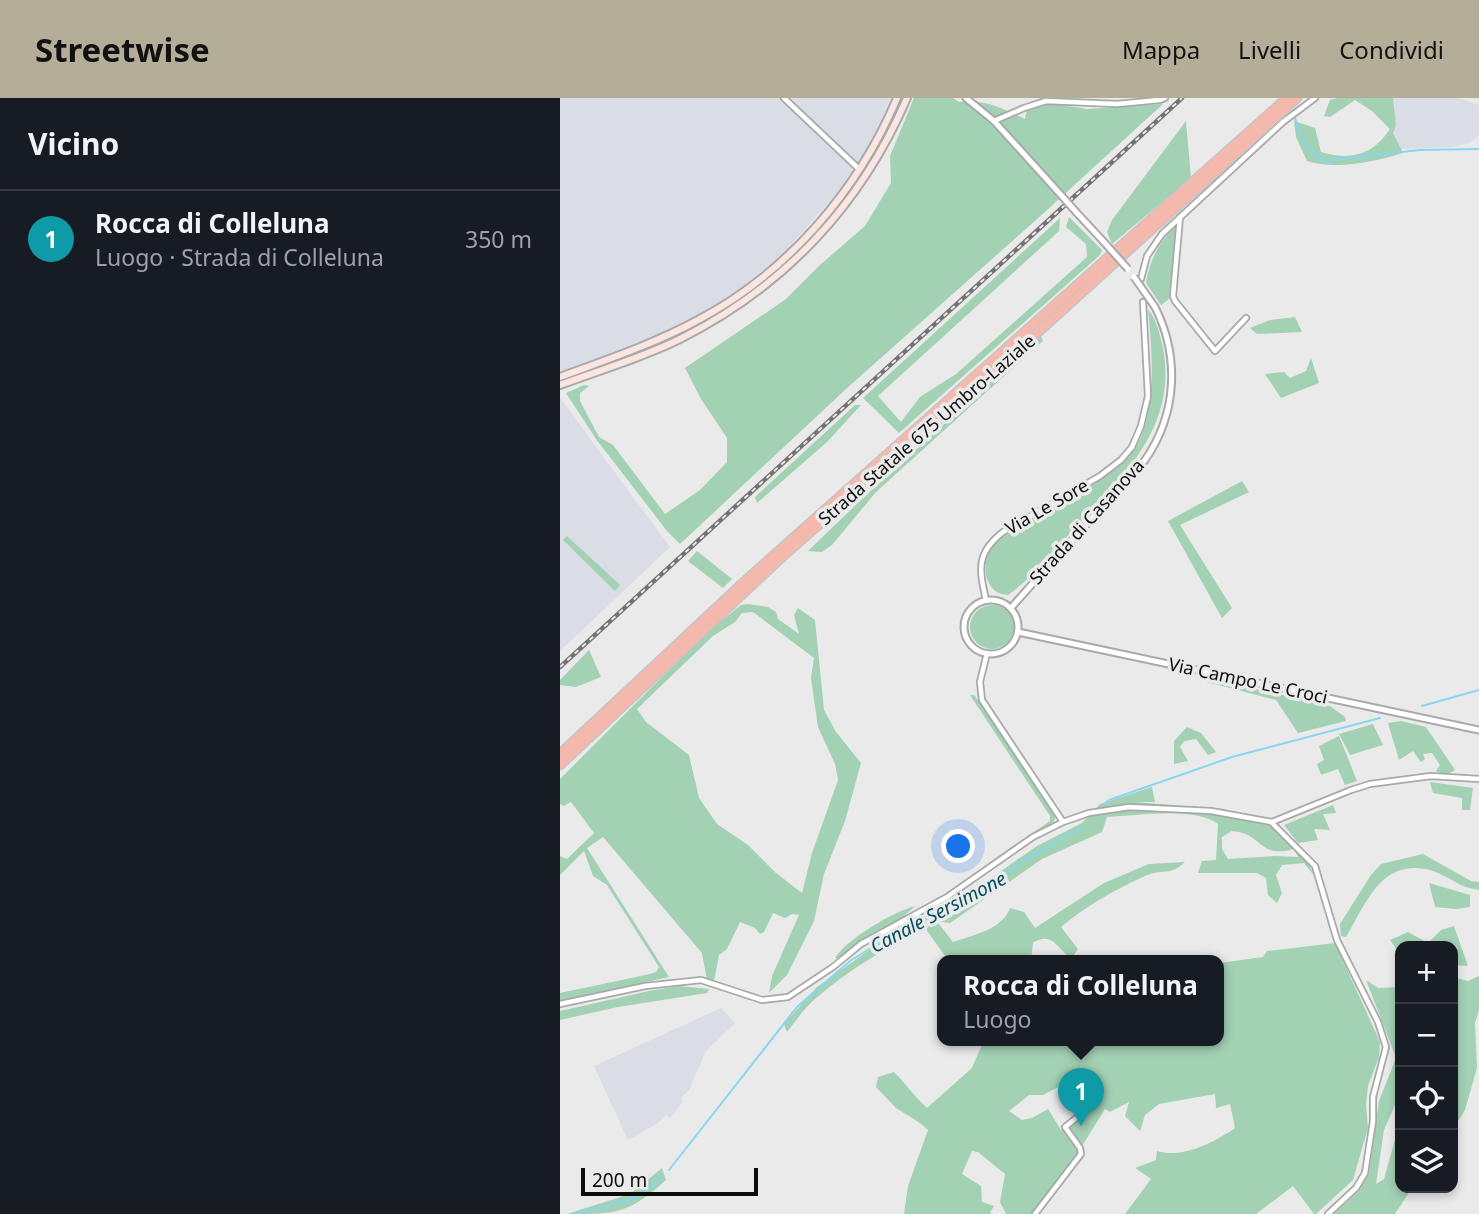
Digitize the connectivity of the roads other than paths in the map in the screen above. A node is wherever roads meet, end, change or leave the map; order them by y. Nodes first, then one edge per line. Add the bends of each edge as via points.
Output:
1 (784, 98) edge
2 (897, 98) edge
3 (907, 98) edge
4 (966, 98) edge
5 (1165, 98) edge
6 (1287, 98) edge
7 (1297, 98) edge
8 (1315, 98) edge
9 (994, 121) junction
10 (859, 169) junction
11 (1180, 216) junction
12 (1138, 278) junction
13 (1143, 302) dead end
14 (1246, 318) dead end
15 (560, 377) edge
16 (560, 385) edge
17 (986, 600) junction
18 (1011, 608) junction
19 (1018, 632) junction
20 (987, 653) junction
21 (1479, 730) edge
22 (560, 754) edge
23 (560, 765) edge
24 (1479, 779) edge
25 (1063, 822) junction
26 (1272, 822) junction
27 (560, 1004) edge
28 (1087, 1094) dead end
29 (1035, 1214) edge
30 (1328, 1214) edge

1 - 10 street
2 - 10 main road
3 - 16 main road via 867,173 798,259 728,312 689,334
4 - 9 street
5 - 9 street via 1117,104 1046,101
6 - 22 highway, Strada Statale 675 Umbro-Laziale via 744,582
7 - 23 highway, Strada Statale 675 Umbro-Laziale via 783,556
8 - 11 street
9 - 12 street, Strada di Casanova, bridge
10 - 15 main road via 791,253 725,305 638,348
11 - 12 street via 1153,245
11 - 14 street via 1175,301 1216,351
12 - 18 street, Strada di Casanova, bridge via 1168,341 1173,378 1158,438 1132,475
13 - 17 street, Via Le Sore via 1148,396 1137,438 1111,468 991,542 980,569
17 - 18 street
17 - 20 street via 970,610 964,627 971,644
18 - 19 street
19 - 20 street via 1007,649
19 - 21 street, Via Campo Le Croci
20 - 25 street via 980,682 982,700
24 - 26 street via 1431,776 1370,784
25 - 26 street via 1108,808 1129,807 1211,811
25 - 27 street via 947,897 861,944 788,997 762,1000 701,980
26 - 30 street via 1315,866 1337,940 1386,1047 1373,1097 1365,1173
28 - 29 street via 1085,1111 1065,1127 1081,1154

